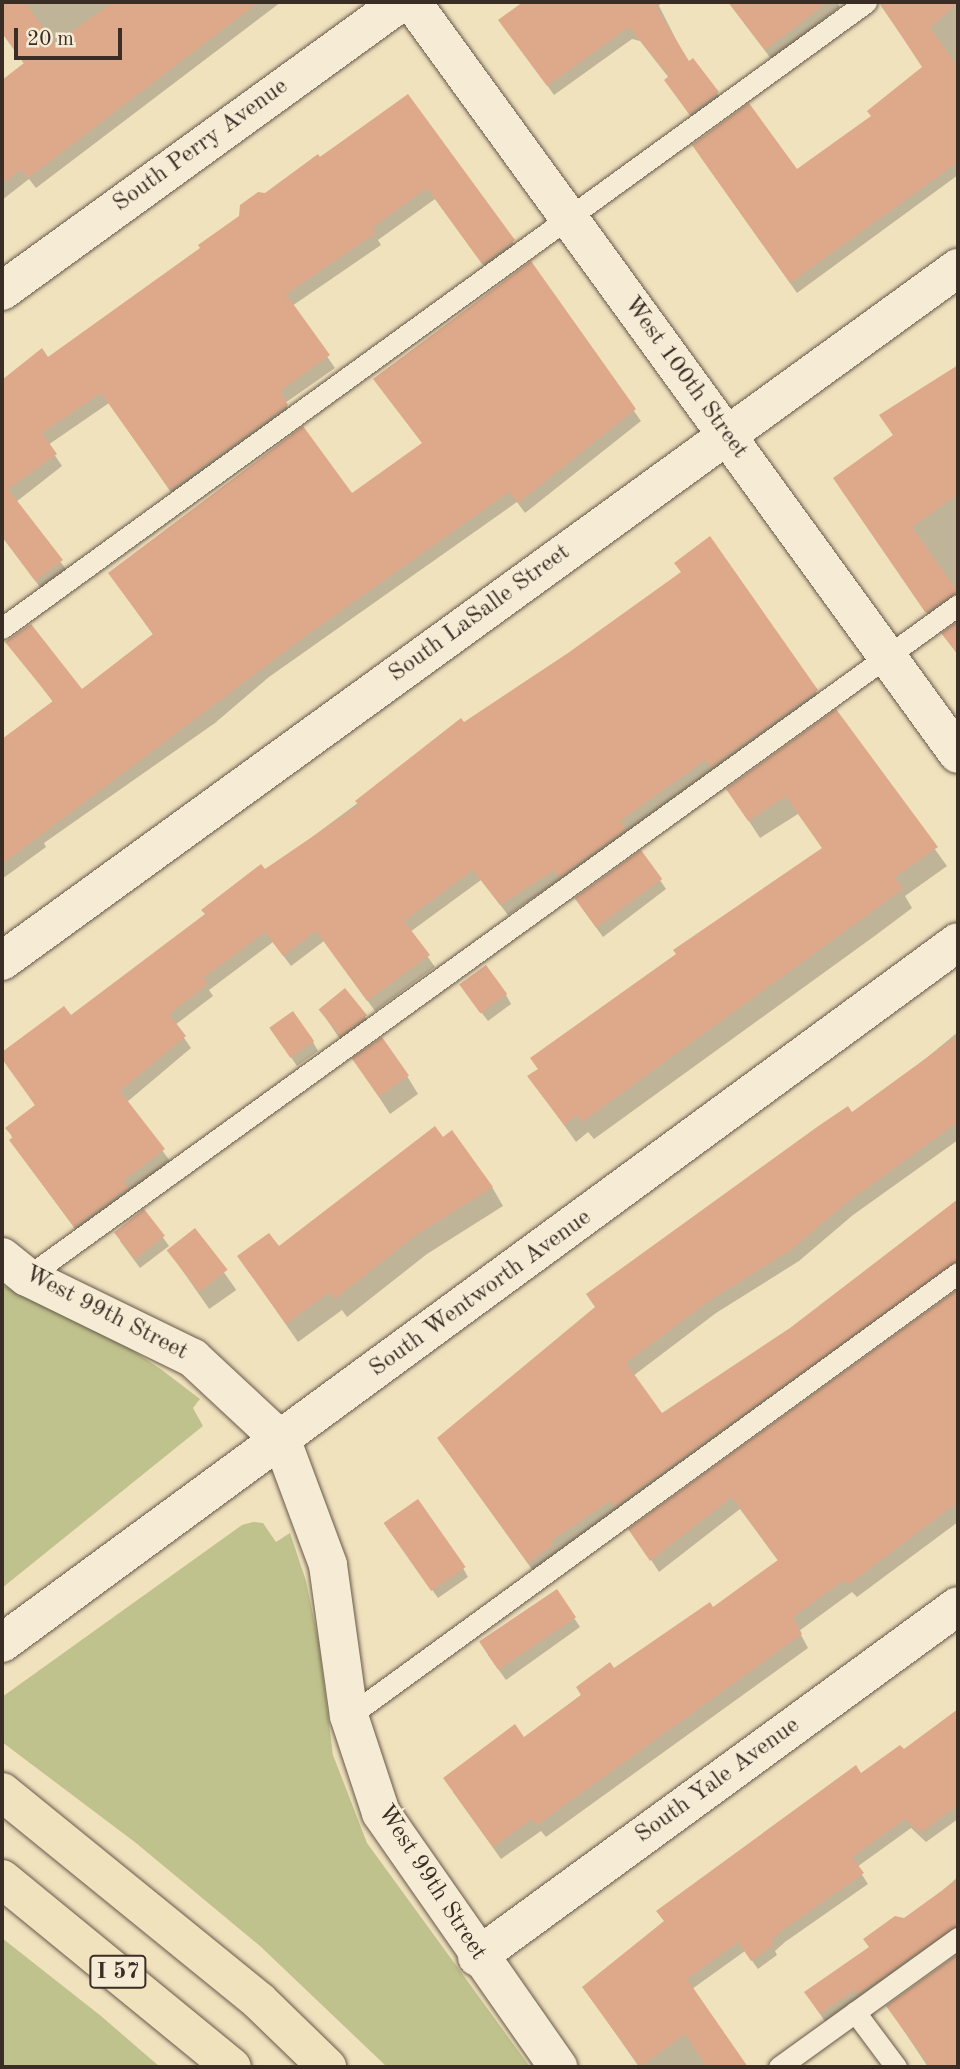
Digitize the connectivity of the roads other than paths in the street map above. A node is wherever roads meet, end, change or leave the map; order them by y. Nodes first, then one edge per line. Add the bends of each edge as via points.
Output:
1 (401, 2) edge
2 (412, 2) edge
3 (866, 2) edge
4 (569, 218) junction
5 (958, 268) edge
6 (2, 291) edge
7 (727, 435) junction
8 (958, 605) edge
9 (2, 628) edge
10 (887, 657) junction
11 (958, 754) edge
12 (958, 942) edge
13 (2, 961) edge
14 (14, 1267) edge
15 (958, 1273) edge
16 (282, 1441) junction
17 (958, 1606) edge
18 (2, 1643) edge
19 (349, 1716) junction
20 (2, 1792) edge
21 (2, 1879) edge
22 (958, 1938) edge
23 (477, 1957) junction
24 (855, 2012) junction
25 (233, 2067) edge
26 (327, 2067) edge
27 (558, 2067) edge
28 (779, 2067) edge
29 (896, 2067) edge

1 - 6 street, South Perry Avenue
2 - 4 street, West 100th Street
3 - 4 lane
4 - 7 street, West 100th Street
4 - 9 lane
5 - 7 street, South LaSalle Street
7 - 10 street, West 100th Street
7 - 13 street, South LaSalle Street
8 - 10 lane
10 - 11 street, West 100th Street
10 - 14 lane
12 - 16 street, South Wentworth Avenue
14 - 16 street, West 99th Street via 194,1358
15 - 19 lane
16 - 18 street, South Wentworth Avenue
16 - 19 street, West 99th Street via 328,1565
17 - 23 street, South Yale Avenue
19 - 23 street, West 99th Street via 381,1813
20 - 26 highway via 259,2001
21 - 25 highway, I 57
22 - 24 lane
23 - 27 street, West 99th Street
24 - 28 lane
24 - 29 lane

